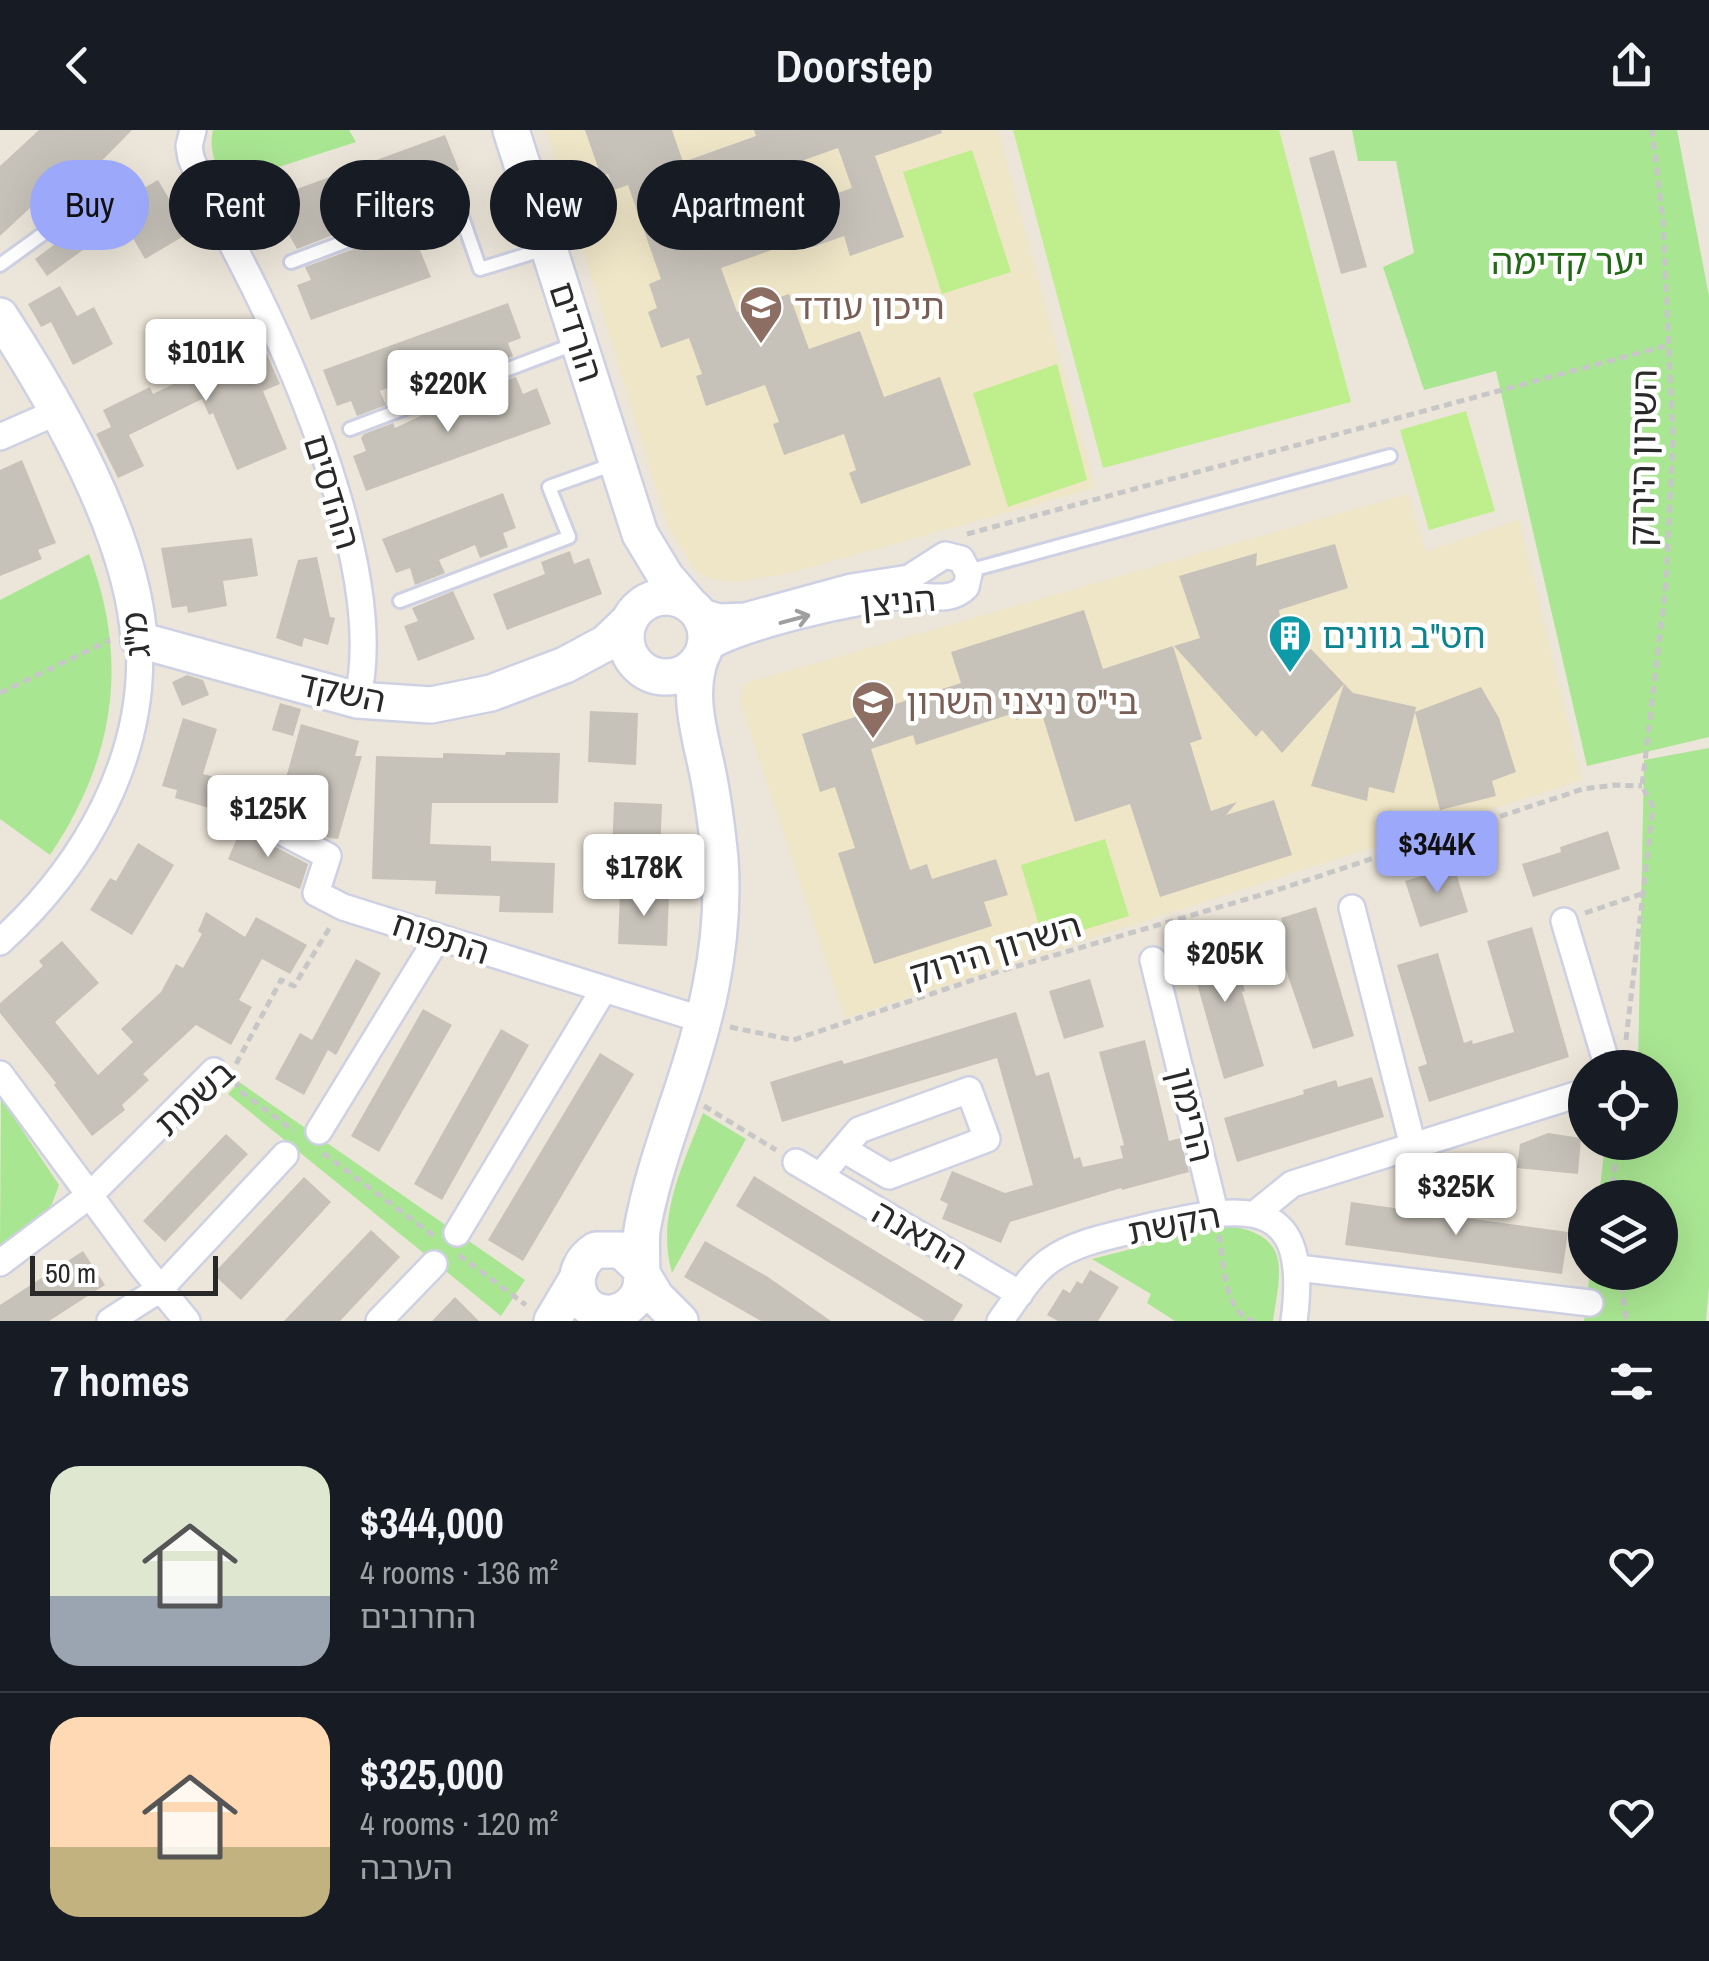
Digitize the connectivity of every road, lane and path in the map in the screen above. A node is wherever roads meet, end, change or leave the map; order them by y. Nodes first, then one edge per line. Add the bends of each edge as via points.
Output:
1 (193, 130) edge
2 (511, 130) edge
3 (1652, 130) edge
4 (521, 160) edge
5 (30, 243) edge
6 (542, 250) edge
7 (550, 250) edge
8 (291, 262) dead end
9 (0, 265) edge
10 (0, 316) edge
11 (579, 342) junction
12 (1669, 345) junction
13 (57, 412) junction
14 (350, 428) dead end
15 (0, 437) edge
16 (1390, 456) dead end
17 (618, 463) junction
18 (640, 534) junction
19 (942, 555) junction
20 (968, 570) junction
21 (400, 601) dead end
22 (694, 608) junction
23 (633, 616) junction
24 (138, 633) junction
25 (702, 654) junction
26 (650, 672) junction
27 (547, 673) junction
28 (0, 693) edge
29 (357, 700) junction
30 (699, 734) junction
31 (1642, 786) junction
32 (235, 807) dead end
33 (1642, 894) junction
34 (343, 907) junction
35 (1352, 908) dead end
36 (1564, 920) joint
37 (438, 937) junction
38 (0, 942) edge
39 (1153, 960) dead end
40 (604, 989) junction
41 (706, 1021) junction
42 (1626, 1042) dead end
43 (1603, 1050) edge
44 (223, 1072) junction
45 (0, 1074) edge
46 (682, 1093) junction
47 (1568, 1097) edge
48 (304, 1142) junction
49 (665, 1142) junction
50 (1414, 1146) junction
51 (843, 1148) junction
52 (796, 1162) joint
53 (820, 1176) junction
54 (89, 1196) junction
55 (1215, 1212) junction
56 (1255, 1214) junction
57 (444, 1246) junction
58 (0, 1263) edge
59 (586, 1264) junction
60 (1298, 1268) junction
61 (640, 1269) junction
62 (160, 1288) junction
63 (1622, 1290) edge
64 (1020, 1294) junction
65 (1590, 1302) dead end
66 (602, 1315) edge
67 (542, 1316) edge
68 (110, 1321) edge
69 (187, 1321) edge
70 (379, 1321) edge
71 (671, 1321) edge
72 (680, 1321) edge
73 (1000, 1321) edge
74 (1254, 1321) edge
75 (1294, 1321) edge
76 (1626, 1321) edge

1 - 29 street, ההדסים via 191,158 282,348 348,534 364,620
2 - 4 street, הורדים
3 - 12 path, השרון הירוק
5 - 9 lane
6 - 8 lane via 480,269 456,200
7 - 11 street, הורדים
10 - 13 street, מ"ג
11 - 14 lane
11 - 17 street, הורדים
12 - 19 path via 963,536
12 - 31 path, השרון הירוק via 1671,509
13 - 15 street
13 - 24 street, מ"ג via 116,542
16 - 20 lane
17 - 18 street, הורדים
17 - 21 lane via 549,487 568,537
18 - 22 street, הורדים
18 - 23 street, הורדים via 643,572
19 - 20 street, הניצן via 958,557
19 - 22 street, הניצן via 914,576 745,616 719,617
25 -> 20 street, הניצן via 730,637 854,603 953,597 966,587
22 - 23 street via 662,597
22 - 25 street via 706,633
23 - 26 street via 628,646
23 - 27 street, השקד via 599,648
24 - 28 path
24 - 29 street, השקד
24 - 38 street, מ"ג via 138,708 112,792 60,876
25 - 26 street via 682,673
25 - 30 street via 694,689
26 - 27 street, השקד via 612,664
26 - 30 street via 682,704
27 - 29 street, השקד via 452,702
30 - 41 street via 722,895
31 - 33 path, השרון הירוק via 1652,807
31 - 41 path, השרון הירוק via 1583,789 794,1040
32 - 34 street via 328,856 316,893
33 - 36 path
33 - 42 path, השרון הירוק
34 - 37 street, התפוח
34 - 44 path, בשמת via 294,986 281,980
35 - 50 street
36 - 43 street
37 - 40 street, התפוח
37 - 48 street
39 - 55 street, הרימון
40 - 41 street, התפוח
40 - 57 street
41 - 46 street
44 - 48 path
44 - 54 street, בשמת
45 - 54 street
46 - 49 street
46 - 52 path
47 - 50 street
48 - 57 path
48 - 62 street
49 - 59 street via 623,1220
49 - 61 street via 645,1216
50 - 56 street via 1292,1184
51 - 51 street, התאנה via 859,1130 969,1090 987,1140 888,1176
51 - 53 street, התאנה
52 - 53 street, התאנה
53 - 64 street, התאנה
54 - 58 street, בשמת
54 - 62 street
55 - 56 street, הקשת
55 - 64 street, הקשת via 1068,1250 1042,1267
55 - 74 path via 1232,1304
56 - 60 street, הקשת via 1288,1237
57 - 67 path
57 - 70 street
59 - 61 street via 621,1250
59 - 66 street via 585,1302
59 - 67 street
60 - 65 street
60 - 75 street
61 - 66 street via 638,1296
61 - 72 street
62 - 68 street
62 - 69 street
63 - 76 path
64 - 73 street, הקשת
66 - 71 street via 645,1313

